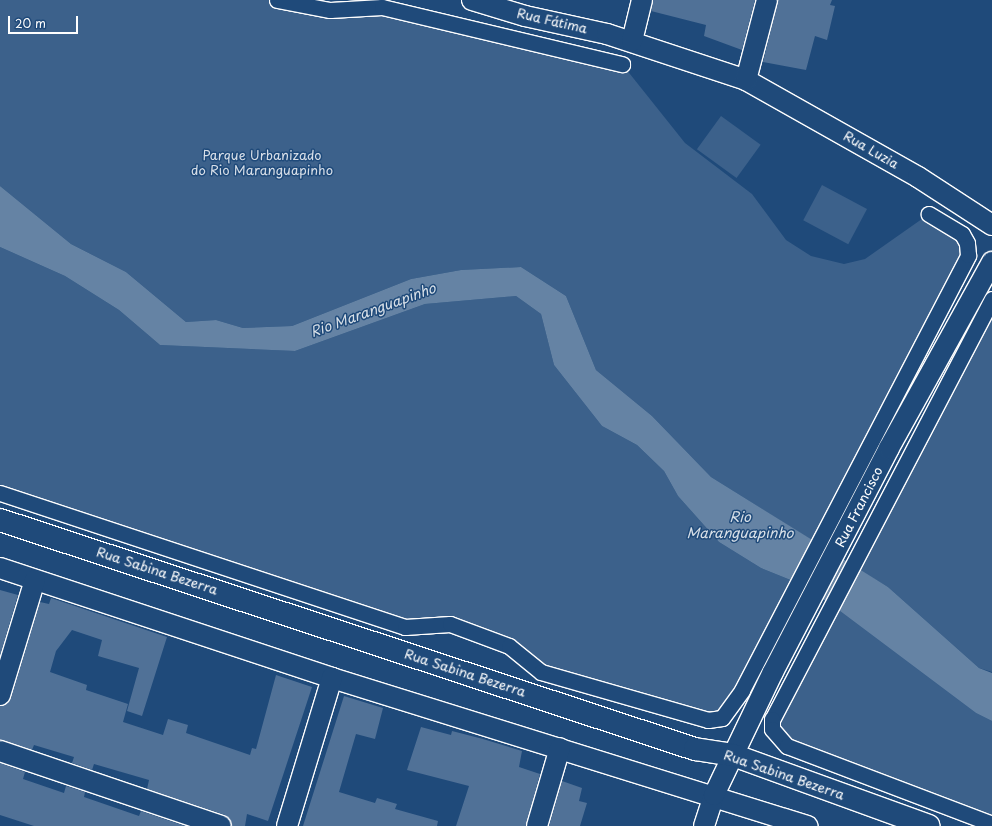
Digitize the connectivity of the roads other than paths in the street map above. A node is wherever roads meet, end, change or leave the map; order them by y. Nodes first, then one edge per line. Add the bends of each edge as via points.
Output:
1 (277, 0) edge
2 (475, 0) edge
3 (642, 0) edge
4 (768, 0) edge
5 (632, 41) junction
6 (622, 64) dead end
7 (746, 80) junction
8 (929, 214) dead end
9 (992, 226) edge
10 (992, 262) edge
11 (992, 299) edge
12 (882, 442) junction
13 (0, 493) edge
14 (0, 520) edge
15 (0, 568) edge
16 (35, 580) junction
17 (765, 668) junction
18 (332, 678) junction
19 (0, 695) edge
20 (560, 748) junction
21 (0, 751) edge
22 (733, 755) junction
23 (714, 795) junction
24 (992, 824) edge
25 (221, 826) edge
26 (287, 826) edge
27 (537, 826) edge
28 (704, 826) edge
29 (807, 826) edge
30 (928, 826) edge

1 - 6 street via 330,10 382,7
2 - 5 street, Rua Fátima via 525,16
3 - 5 street
4 - 7 street
5 - 7 street, Rua Fátima
7 - 9 street, Rua Luzia via 918,177
8 - 12 street via 962,234 967,243 968,255
10 - 12 street, Rua Francisco
11 - 24 street via 772,719 774,733 787,746
12 - 17 street, Rua Francisco
13 - 17 street via 405,627 450,624 509,646 541,672 708,720 722,718
14 - 22 main road, Rua Sabina Bezerra via 687,747
15 - 16 street
16 - 18 street
16 - 19 street
17 - 22 street, Rua Francisco
18 - 20 street
18 - 26 street
20 - 23 street
20 - 27 street
21 - 25 street
22 - 23 street, Rua Francisco
22 - 30 main road, Rua Sabina Bezerra
23 - 28 street, Rua Francisco
23 - 29 street

